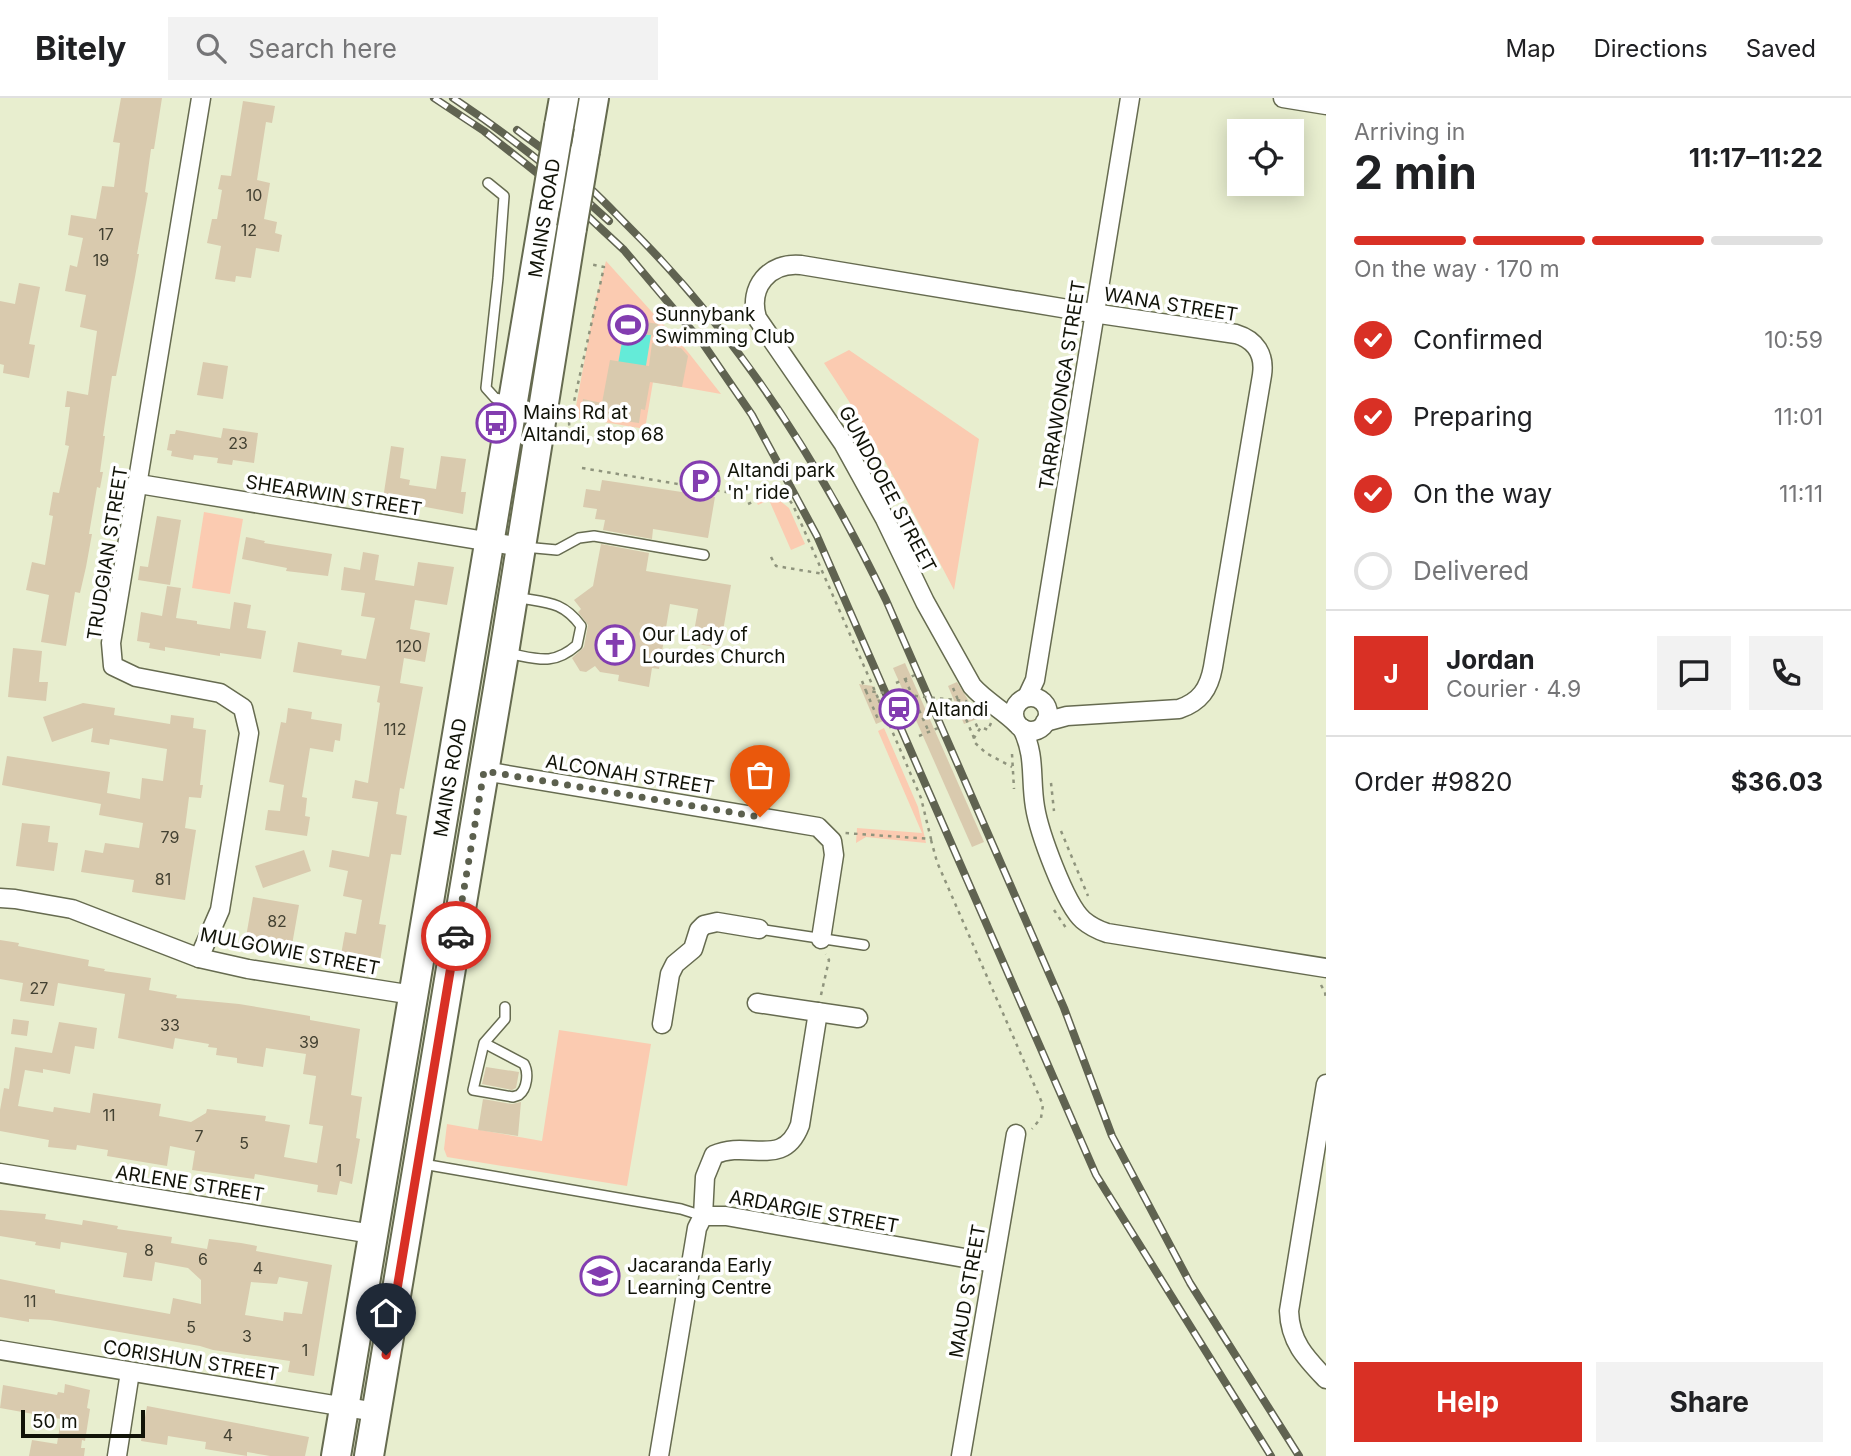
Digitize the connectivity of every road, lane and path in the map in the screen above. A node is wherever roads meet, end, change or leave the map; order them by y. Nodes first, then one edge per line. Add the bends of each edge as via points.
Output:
1 (201, 98) edge
2 (564, 98) edge
3 (594, 98) edge
4 (1130, 98) edge
5 (1283, 98) edge
6 (1326, 105) edge
7 (488, 183) dead end
8 (585, 263) dead end
9 (759, 284) joint
10 (1095, 313) junction
11 (513, 403) junction
12 (585, 445) dead end
13 (582, 468) dead end
14 (139, 484) junction
15 (740, 486) dead end
16 (748, 504) dead end
17 (488, 541) junction
18 (522, 547) junction
19 (704, 555) dead end
20 (771, 557) dead end
21 (824, 574) junction
22 (513, 597) junction
23 (504, 653) junction
24 (915, 675) dead end
25 (905, 679) junction
26 (862, 681) dead end
27 (896, 683) dead end
28 (952, 688) dead end
29 (866, 691) junction
30 (913, 696) junction
31 (878, 698) junction
32 (1031, 710) junction
33 (1020, 726) junction
34 (938, 728) dead end
35 (979, 731) junction
36 (929, 732) junction
37 (919, 736) dead end
38 (974, 738) junction
39 (1031, 747) junction
40 (1012, 767) dead end
41 (484, 771) junction
42 (1051, 779) dead end
43 (1055, 813) dead end
44 (1060, 830) dead end
45 (828, 835) junction
46 (931, 839) junction
47 (0, 898) edge
48 (1090, 901) dead end
49 (759, 929) joint
50 (821, 939) junction
51 (864, 945) dead end
52 (199, 958) junction
53 (1326, 968) edge
54 (413, 995) junction
55 (757, 1003) dead end
56 (505, 1007) dead end
57 (818, 1012) junction
58 (858, 1018) dead end
59 (662, 1024) dead end
60 (484, 1043) junction
61 (1326, 1084) edge
62 (1323, 1121) edge
63 (1016, 1134) joint
64 (418, 1164) junction
65 (0, 1173) edge
66 (703, 1216) junction
67 (372, 1234) junction
68 (993, 1263) junction
69 (0, 1350) edge
70 (130, 1372) junction
71 (1326, 1380) edge
72 (344, 1407) junction
73 (376, 1412) junction
74 (117, 1456) edge
75 (336, 1456) edge
76 (369, 1456) edge
77 (659, 1456) edge
78 (961, 1456) edge

1 - 14 street, TRUDGIAN STREET
2 - 11 main road, MAINS ROAD, bridge
3 - 18 main road, MAINS ROAD, bridge
4 - 10 street, TARRAWONGA STREET
5 - 6 street
7 - 11 lane via 504,196 485,388 495,398
8 - 12 path via 604,267 569,424
9 - 10 street, WANA STREET via 772,270 791,264
9 - 32 street, GUNDOOEE STREET via 754,301 757,318 848,452 972,686 988,702
10 - 32 street, TARRAWONGA STREET
10 - 32 street, WANA STREET via 1243,336 1258,349 1263,369 1207,689 1179,709 1067,716
11 - 17 main road, MAINS ROAD
13 - 15 path via 726,492
14 - 17 street, SHEARWIN STREET
14 - 52 street, TRUDGIAN STREET via 111,643 113,666 136,677 220,694 243,708 249,733 220,910
16 - 21 path via 781,489
17 - 18 street, SHEARWIN STREET
17 - 54 main road, MAINS ROAD
18 - 19 lane via 557,550 594,536
18 - 22 main road, MAINS ROAD
20 - 21 path via 776,566
21 - 31 path
22 - 23 main road, MAINS ROAD
22 - 23 lane via 560,606 581,626 577,645 559,658 549,661
23 - 41 main road, MAINS ROAD
24 - 25 path
25 - 27 path
25 - 30 path, bridge
26 - 29 path, bridge
28 - 38 path
29 - 30 path, bridge
29 - 31 path via 878,719 884,716
30 - 35 path, bridge via 966,701
30 - 36 path
31 - 46 path via 922,798
32 - 33 street, GUNDOOEE STREET
32 - 33 street via 1035,730
32 - 35 path
32 - 39 street, GUNDOOEE STREET
33 - 39 street, GUNDOOEE STREET
34 - 36 path
35 - 38 path
36 - 37 path
38 - 40 path via 976,745
39 - 53 street, GUNDOOEE STREET via 1040,829 1083,919 1107,933
41 - 45 street, ALCONAH STREET via 812,825
41 - 64 main road, MAINS ROAD
42 - 43 path
44 - 48 path
45 - 46 path via 858,832
45 - 50 street via 835,855
46 - 63 path via 1043,1105 1034,1128
47 - 52 street, MULGOWIE STREET via 72,909
49 - 50 lane
49 - 59 street via 717,922 698,930 693,949 670,974
50 - 51 lane
50 - 57 path via 829,960
52 - 54 street, MULGOWIE STREET
54 - 67 main road, MAINS ROAD
55 - 57 street
56 - 60 lane via 505,1019
57 - 58 street
57 - 66 street via 795,1138 776,1150 728,1149 714,1155 705,1177
60 - 60 lane via 524,1063 525,1086 519,1095 473,1090
61 - 62 street
62 - 71 street via 1289,1311 1299,1350
63 - 68 street, MAUD STREET
64 - 66 lane
64 - 73 main road, MAINS ROAD
65 - 67 street, ARLENE STREET
66 - 68 street, ARDARGIE STREET via 726,1216
66 - 77 street, ARDARGIE STREET via 697,1228
67 - 72 main road, MAINS ROAD
68 - 78 street, MAUD STREET
69 - 70 street, CORISHUN STREET
70 - 72 street, CORISHUN STREET
70 - 74 street
72 - 73 street, CORISHUN STREET
72 - 75 main road, MAINS ROAD
73 - 76 main road, MAINS ROAD

